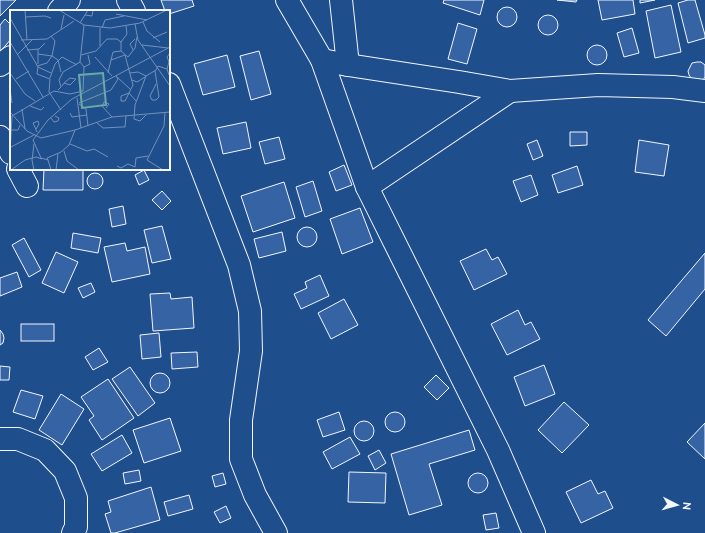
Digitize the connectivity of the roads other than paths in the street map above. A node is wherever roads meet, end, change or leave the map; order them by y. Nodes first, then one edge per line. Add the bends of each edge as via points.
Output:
1 (69, 0) edge
2 (128, 0) edge
3 (288, 0) edge
4 (341, 0) edge
5 (60, 10) edge
6 (133, 10) edge
7 (10, 58) edge
8 (322, 60) junction
9 (348, 65) junction
10 (0, 66) edge
11 (170, 87) edge
12 (510, 91) junction
13 (705, 91) edge
14 (0, 137) edge
15 (10, 152) edge
16 (368, 187) junction
17 (0, 439) edge
18 (73, 533) edge
19 (276, 533) edge
20 (534, 533) edge

1 - 5 street
2 - 6 street
3 - 8 street
4 - 9 street
7 - 10 street
8 - 9 street
8 - 16 street
9 - 12 street
11 - 19 street via 239,266 250,311 251,351 241,420 241,459 255,495
12 - 13 street via 598,85
12 - 16 street
14 - 15 street
16 - 20 street via 498,450
17 - 18 street via 18,439 45,450 65,471 76,498 76,527

